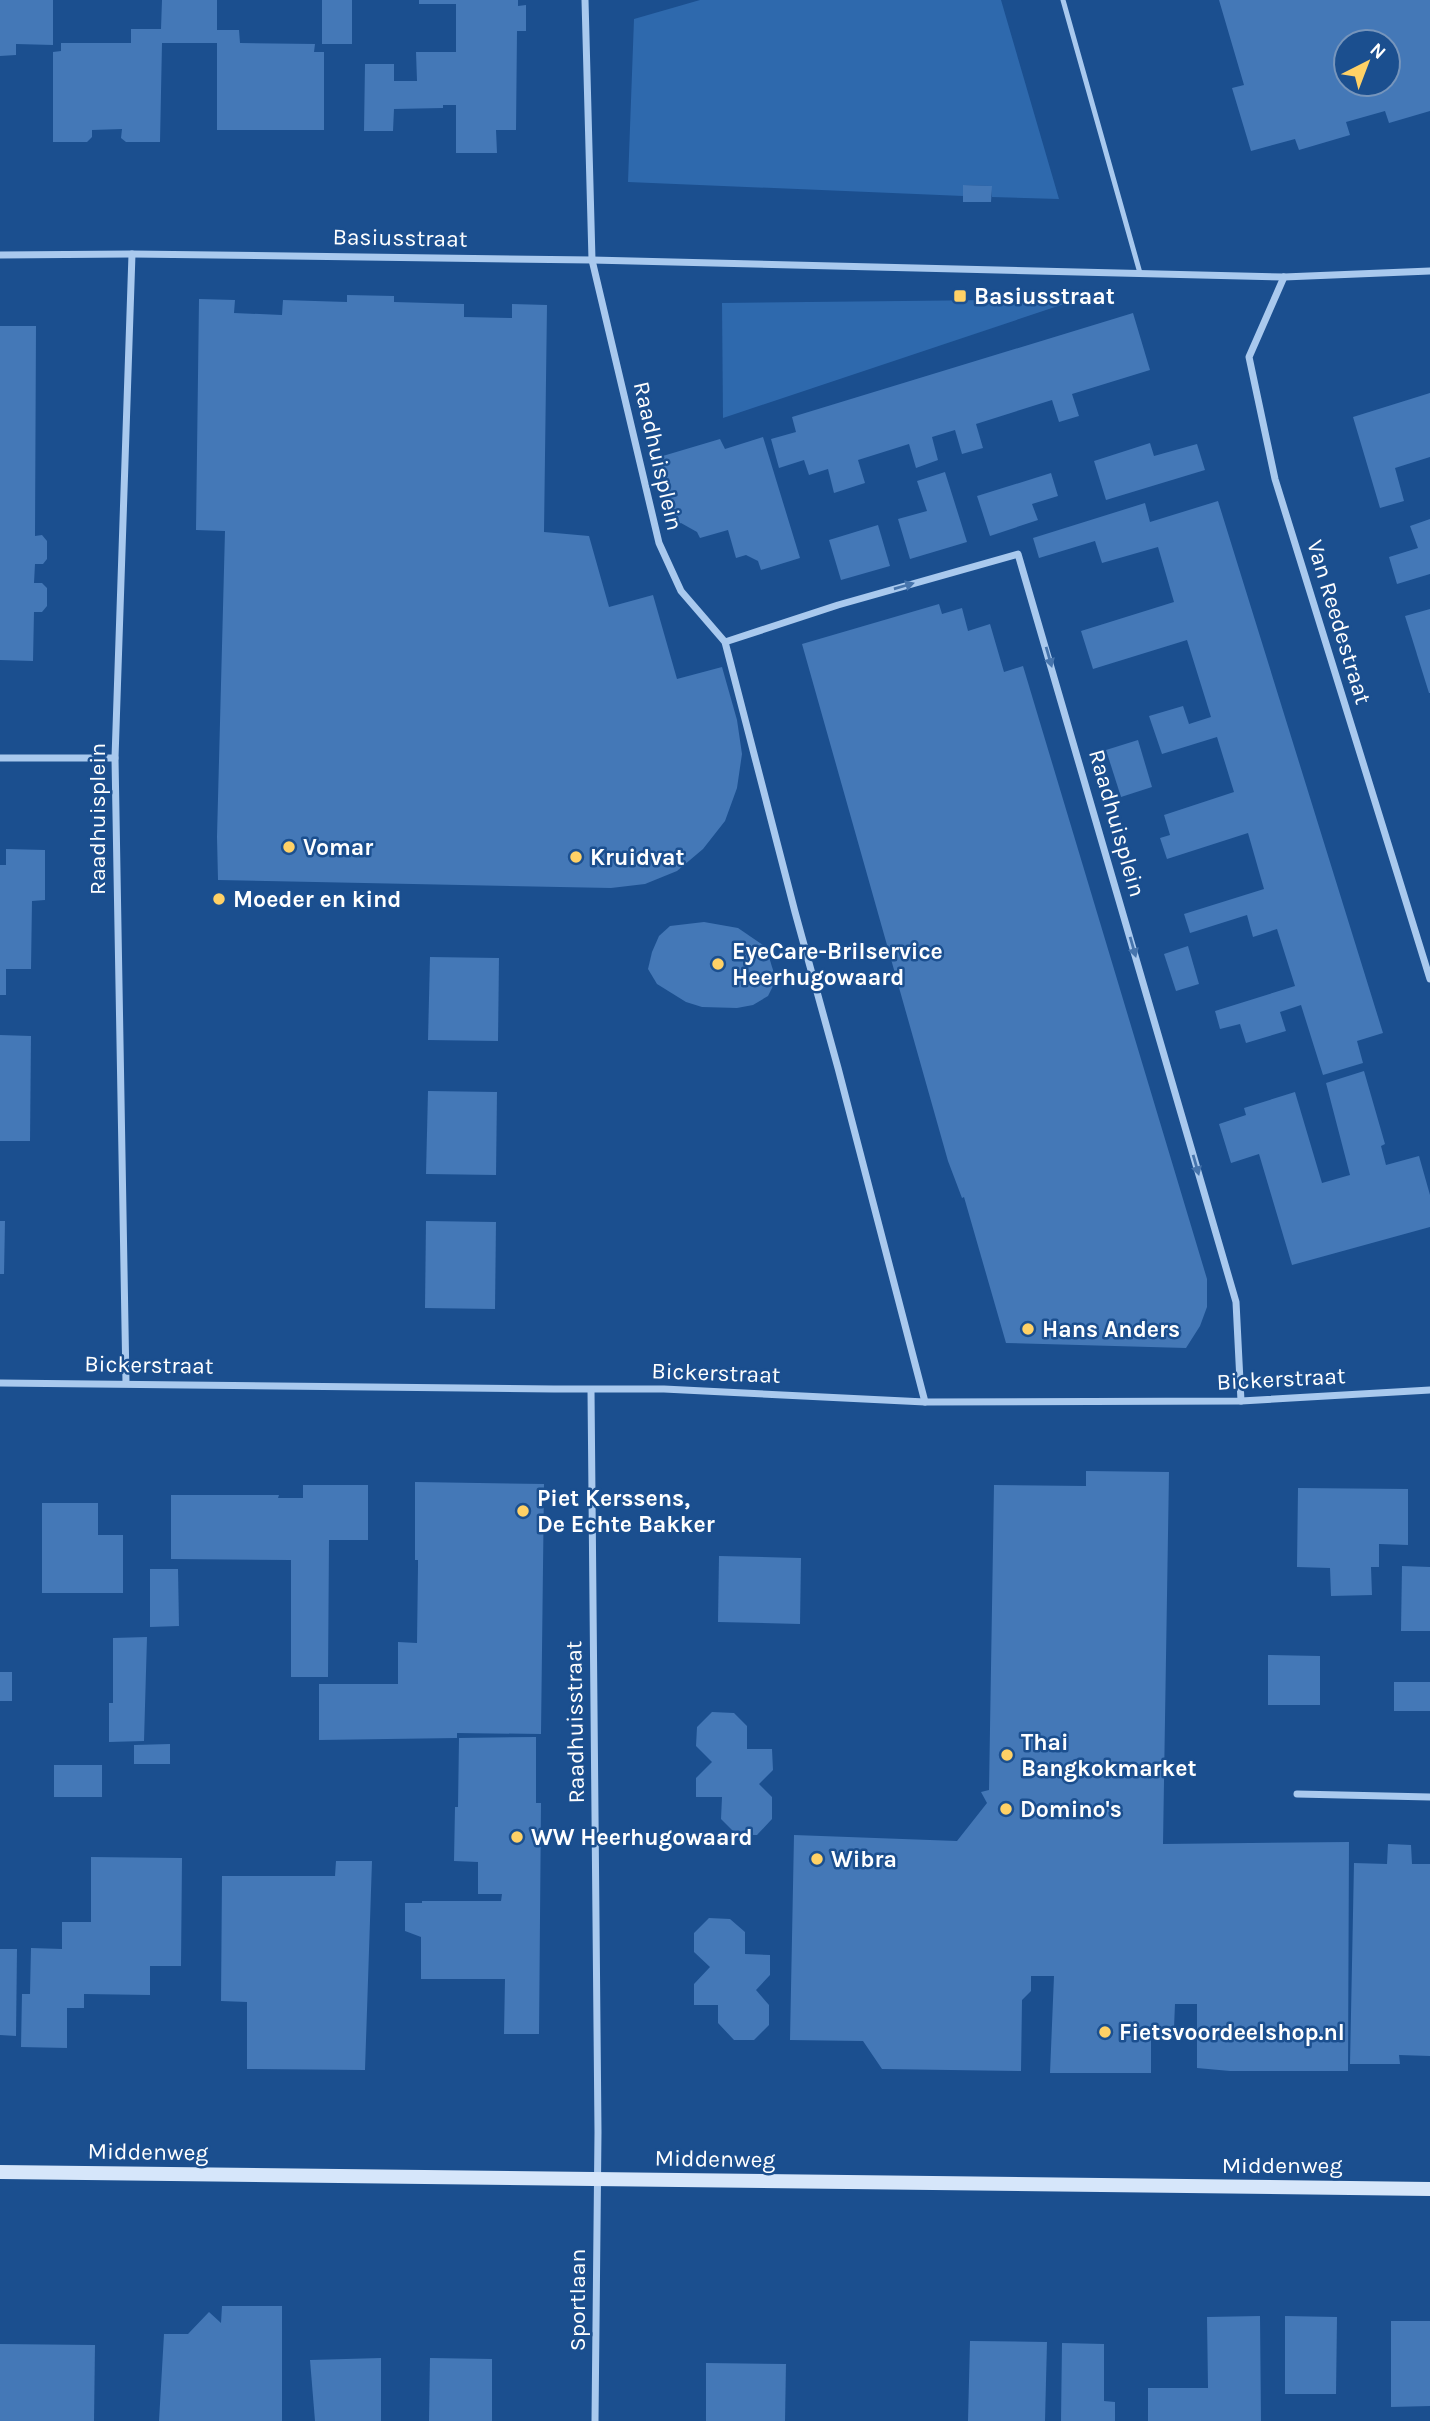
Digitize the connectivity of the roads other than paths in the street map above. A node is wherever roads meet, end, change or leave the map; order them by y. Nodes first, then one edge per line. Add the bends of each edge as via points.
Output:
1 (585, 0) edge
2 (1063, 0) edge
3 (132, 254) junction
4 (0, 255) edge
5 (592, 260) junction
6 (1430, 271) edge
7 (1140, 273) junction
8 (1284, 277) junction
9 (725, 642) junction
10 (0, 758) edge
11 (115, 758) junction
12 (1430, 979) edge
13 (0, 1383) edge
14 (125, 1383) junction
15 (591, 1390) junction
16 (1430, 1390) edge
17 (1241, 1401) junction
18 (925, 1402) junction
19 (1297, 1794) dead end
20 (1430, 1797) edge
21 (0, 2172) edge
22 (597, 2180) junction
23 (1430, 2189) edge
24 (596, 2421) edge

1 - 5 street, Raadhuisplein
2 - 7 lane
3 - 4 street, Basiusstraat
3 - 5 street, Basiusstraat
3 - 11 street, Raadhuisplein
5 - 7 street, Basiusstraat
5 - 9 street, Raadhuisplein via 659,543 681,592
6 - 8 street, Basiusstraat
7 - 8 street, Basiusstraat
8 - 12 street, Van Reedestraat via 1249,357 1275,479
9 -> 17 street, Raadhuisplein via 1018,554 1236,1302
9 - 18 street, Raadhuisplein
10 - 11 street
11 - 14 street, Raadhuisplein
13 - 14 street, Bickerstraat
14 - 15 street, Bickerstraat
15 - 18 street, Bickerstraat via 664,1388
15 - 22 street, Raadhuisstraat
16 - 17 street, Bickerstraat
17 - 18 street, Bickerstraat
19 - 20 street
21 - 22 street, Middenweg
22 - 23 street, Middenweg
22 - 24 street, Sportlaan

